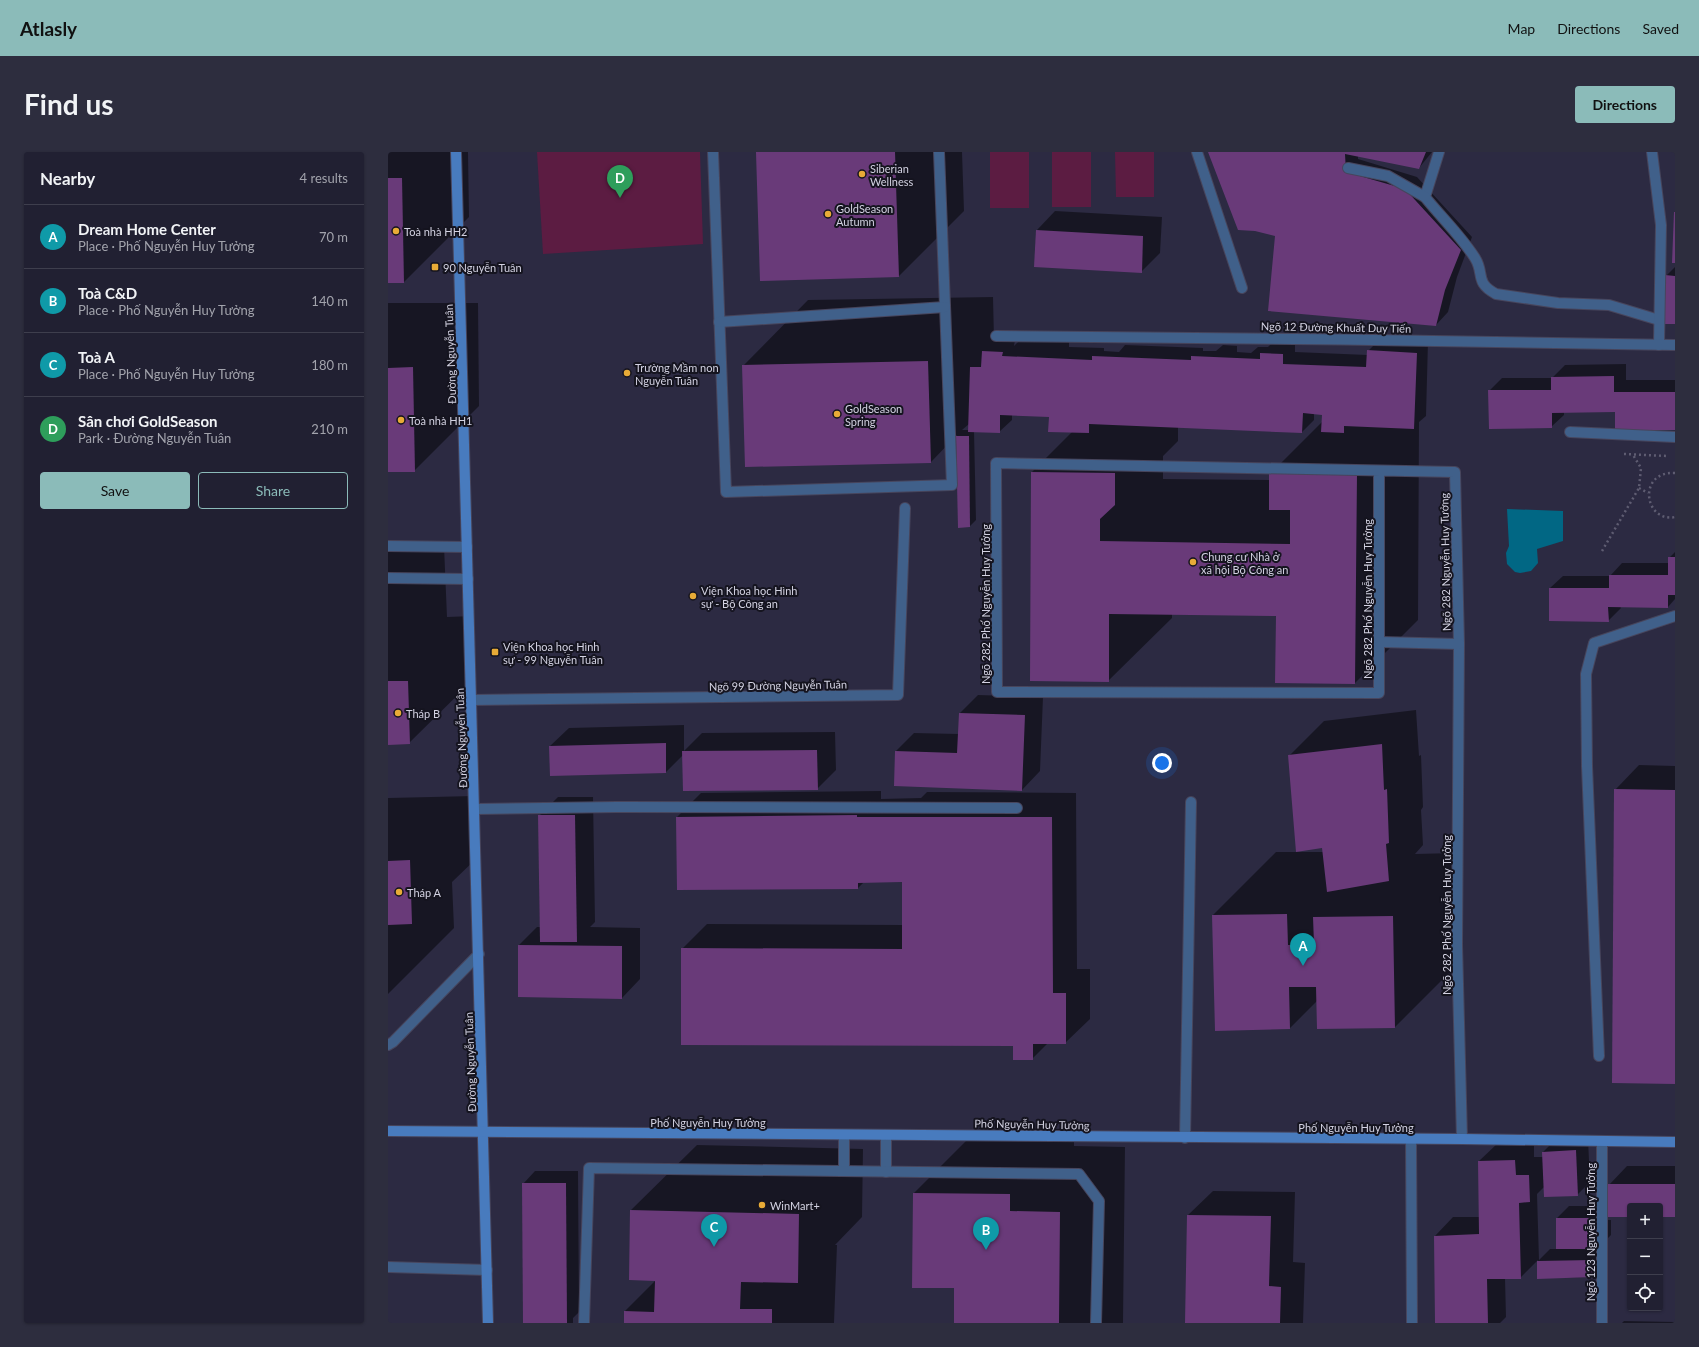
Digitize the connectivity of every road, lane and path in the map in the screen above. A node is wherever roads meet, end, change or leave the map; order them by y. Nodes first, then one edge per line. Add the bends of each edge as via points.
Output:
1 (456, 152) edge
2 (713, 152) edge
3 (939, 152) edge
4 (1197, 152) edge
5 (1439, 152) edge
6 (1652, 152) edge
7 (1348, 168) dead end
8 (1425, 197) junction
9 (1242, 288) dead end
10 (945, 307) junction
11 (1660, 320) junction
12 (719, 322) junction
13 (996, 336) dead end
14 (1659, 345) junction
15 (1675, 345) edge
16 (1570, 432) dead end
17 (1675, 437) edge
18 (1632, 455) dead end
19 (1379, 471) junction
20 (1455, 472) joint
21 (1675, 473) edge
22 (1640, 488) junction
23 (1648, 493) junction
24 (905, 508) dead end
25 (1675, 517) edge
26 (388, 546) edge
27 (467, 547) junction
28 (1602, 551) dead end
29 (388, 578) edge
30 (468, 579) junction
31 (1675, 616) edge
32 (1380, 642) junction
33 (1459, 644) junction
34 (471, 700) junction
35 (1191, 802) dead end
36 (475, 808) junction
37 (1016, 808) dead end
38 (479, 954) junction
39 (388, 1045) edge
40 (1600, 1056) dead end
41 (388, 1130) edge
42 (484, 1132) junction
43 (844, 1135) junction
44 (886, 1135) junction
45 (1185, 1138) junction
46 (1411, 1139) junction
47 (1462, 1139) junction
48 (1602, 1141) junction
49 (1675, 1142) edge
50 (844, 1172) junction
51 (886, 1172) junction
52 (388, 1267) edge
53 (487, 1270) junction
54 (488, 1323) edge
55 (584, 1323) edge
56 (1096, 1323) edge
57 (1412, 1323) edge
58 (1602, 1323) edge

1 - 27 street, Đường Nguyễn Tuân
2 - 12 lane
3 - 10 lane
4 - 9 lane
5 - 8 lane
6 - 11 lane via 1661,225
7 - 8 lane via 1388,176
8 - 11 lane via 1476,259 1482,282 1496,294 1558,303 1609,305
10 - 12 lane
10 - 12 lane via 952,485 726,492
11 - 14 lane
13 - 14 lane, Ngõ 12 Đường Khuất Duy Tiến via 1252,337
14 - 15 lane, Ngõ 12 Đường Khuất Duy Tiến
16 - 17 lane
18 - 22 path via 1641,468
19 - 20 lane, Ngõ 282 Phố Nguyễn Huy Tưởng
19 - 32 lane, Ngõ 282 Phố Nguyễn Huy Tưởng
19 - 32 lane, Ngõ 282 Phố Nguyễn Huy Tưởng via 996,463 997,692 1378,693
20 - 33 lane, Ngõ 282 Nguyễn Huy Tưởng
21 - 23 path via 1668,472 1655,480
22 - 23 path
22 - 28 path
23 - 25 path via 1657,513
24 - 34 lane, Ngõ 99 Đường Nguyễn Tuân via 898,695
26 - 27 lane
27 - 30 street, Đường Nguyễn Tuân
29 - 30 lane
30 - 34 street, Đường Nguyễn Tuân
31 - 40 lane via 1594,643 1586,674 1587,766
32 - 33 lane, Ngõ 282 Nguyễn Huy Tưởng
33 - 47 lane, Ngõ 282 Phố Nguyễn Huy Tưởng via 1457,945
34 - 36 street, Đường Nguyễn Tuân
35 - 45 lane
36 - 37 lane
36 - 38 street, Đường Nguyễn Tuân
38 - 39 lane
38 - 42 street, Đường Nguyễn Tuân
41 - 42 street, Phố Nguyễn Huy Tưởng
42 - 43 street, Phố Nguyễn Huy Tưởng
42 - 53 street, Đường Nguyễn Tuân
43 - 44 street, Phố Nguyễn Huy Tưởng
43 - 50 lane
44 - 45 street, Phố Nguyễn Huy Tưởng
44 - 51 lane
45 - 46 street, Phố Nguyễn Huy Tưởng
46 - 47 street, Phố Nguyễn Huy Tưởng
46 - 57 lane
47 - 48 street, Phố Nguyễn Huy Tưởng
48 - 49 street, Phố Nguyễn Huy Tưởng
48 - 58 lane, Ngõ 123 Nguyễn Huy Tưởng
50 - 51 lane
50 - 55 lane via 589,1168
51 - 56 lane via 1079,1174 1099,1201
52 - 53 lane
53 - 54 street, Đường Nguyễn Tuân

